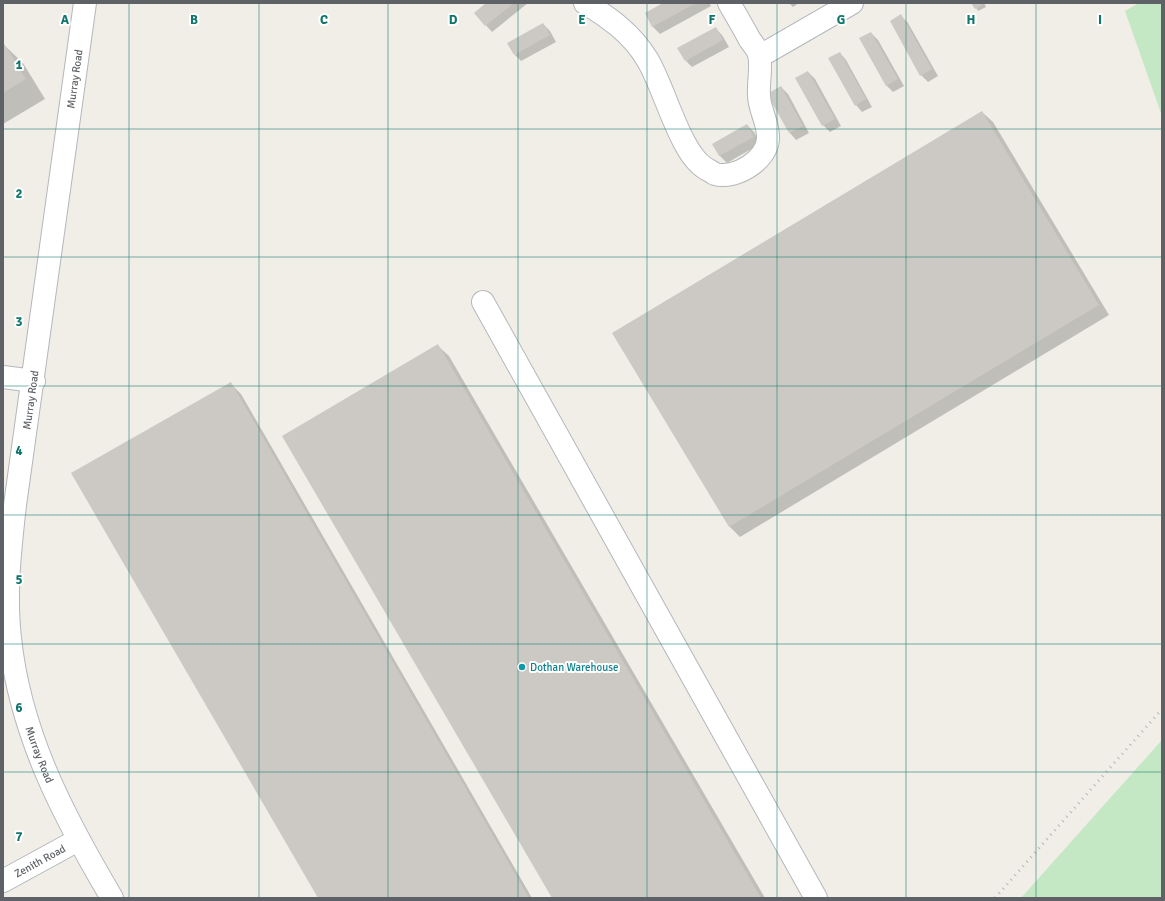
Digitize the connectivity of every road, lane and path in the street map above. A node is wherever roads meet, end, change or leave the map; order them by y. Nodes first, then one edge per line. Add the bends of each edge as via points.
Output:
1 (85, 3) edge
2 (585, 3) edge
3 (729, 3) edge
4 (852, 3) edge
5 (760, 56) junction
6 (483, 302) dead end
7 (3, 377) edge
8 (34, 381) junction
9 (11, 689) edge
10 (78, 840) junction
11 (3, 881) edge
12 (112, 898) edge
13 (816, 898) edge

1 - 8 street, Murray Road
2 - 5 street via 618,25 634,41 659,82 683,140 693,157 703,167 716,174 742,170 764,151 768,140 759,96
3 - 5 street
4 - 5 street
6 - 13 street
7 - 8 street
8 - 9 street, Murray Road via 10,556 8,602
9 - 10 street, Murray Road via 25,717 37,753
10 - 11 street, Zenith Road
10 - 12 street, Murray Road

